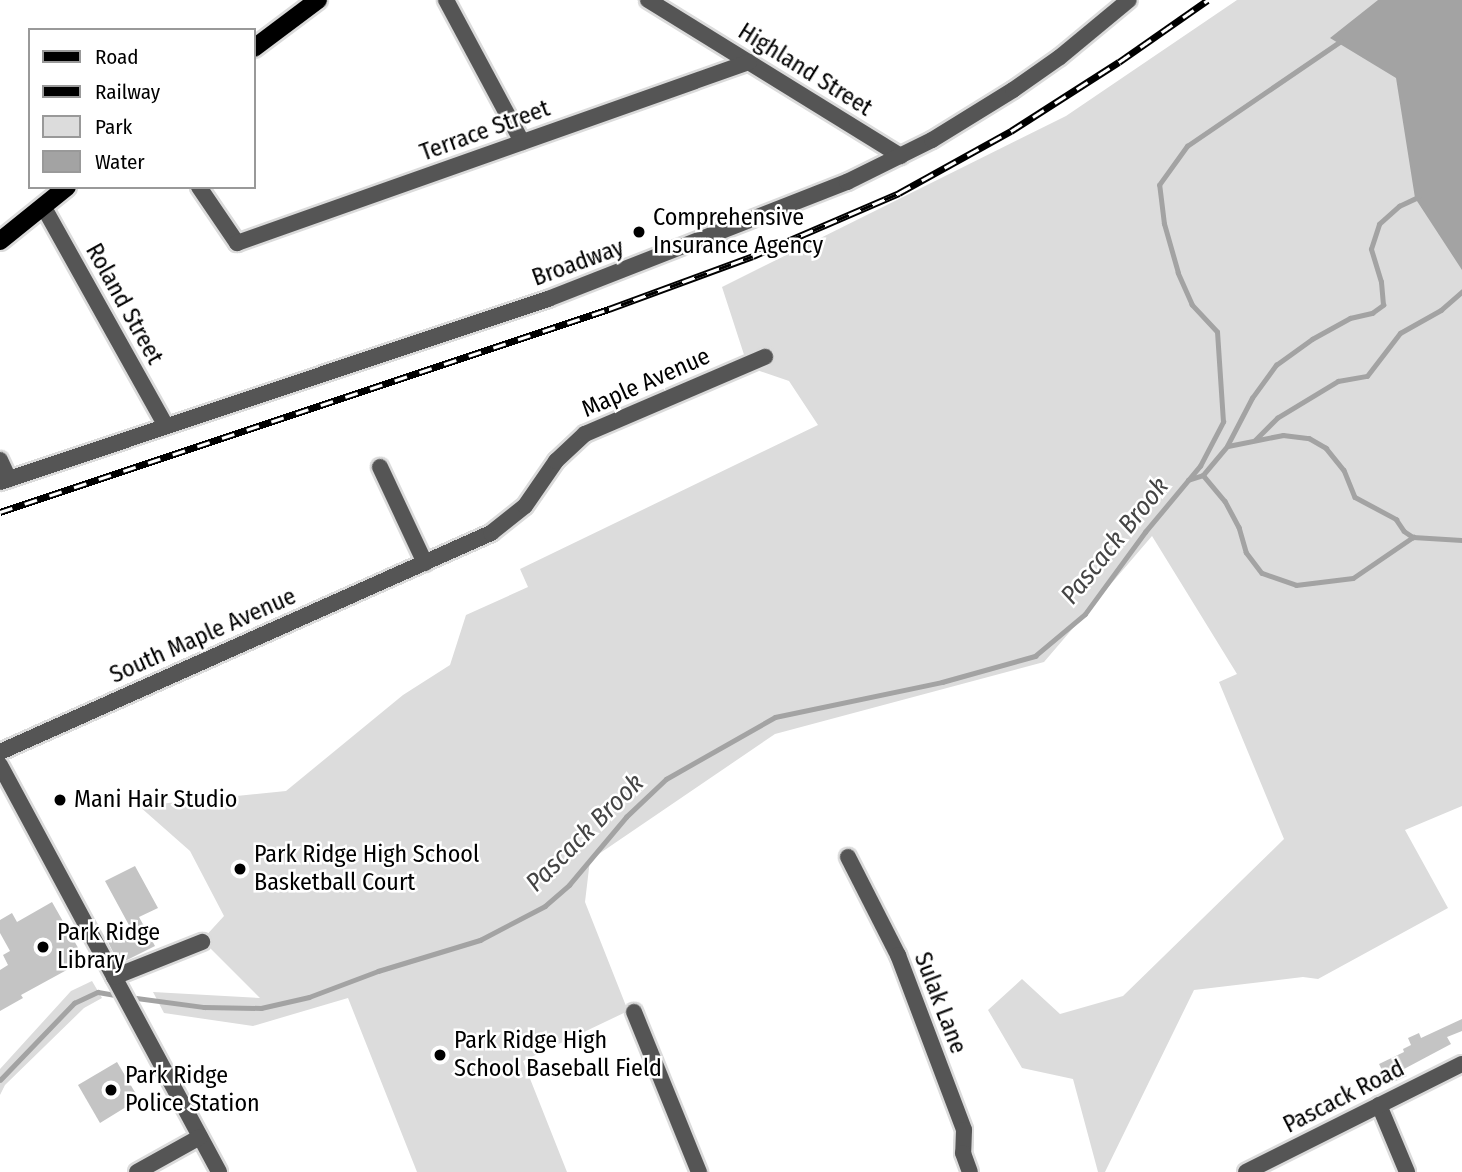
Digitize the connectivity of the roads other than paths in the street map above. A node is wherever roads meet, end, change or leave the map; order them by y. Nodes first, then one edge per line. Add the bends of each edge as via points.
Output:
1 (318, 0) edge
2 (446, 0) edge
3 (649, 0) edge
4 (1129, 0) edge
5 (256, 46) edge
6 (748, 62) junction
7 (522, 142) junction
8 (901, 156) junction
9 (64, 189) edge
10 (201, 189) edge
11 (43, 205) junction
12 (0, 241) edge
13 (765, 357) dead end
14 (165, 424) junction
15 (0, 460) edge
16 (380, 467) dead end
17 (4, 480) edge
18 (425, 563) junction
19 (0, 752) edge
20 (0, 765) edge
21 (848, 857) dead end
22 (202, 943) dead end
23 (114, 977) junction
24 (634, 1012) dead end
25 (1462, 1064) edge
26 (1379, 1105) junction
27 (200, 1137) junction
28 (137, 1172) edge
29 (219, 1172) edge
30 (699, 1172) edge
31 (971, 1172) edge
32 (1247, 1172) edge
33 (1407, 1172) edge

1 - 5 main road
2 - 7 street
3 - 6 street, Highland Street
4 - 8 street, Broadway via 1013,90
6 - 7 street, Terrace Street
6 - 8 street, Highland Street
7 - 10 street, Terrace Street via 237,243
8 - 14 street, Broadway via 744,225 548,299
9 - 11 main road
11 - 12 main road
11 - 14 street, Roland Street
13 - 18 street, Maple Avenue via 585,434 556,461 539,489 510,521
14 - 17 street, Broadway
15 - 17 street
16 - 18 street
18 - 19 street, South Maple Avenue
20 - 23 street
21 - 31 street, Sulak Lane via 898,955 964,1130 963,1153
22 - 23 street
23 - 27 street
24 - 30 street
25 - 26 street, Pascack Road
26 - 32 street, Pascack Road
26 - 33 street
27 - 28 street
27 - 29 street

